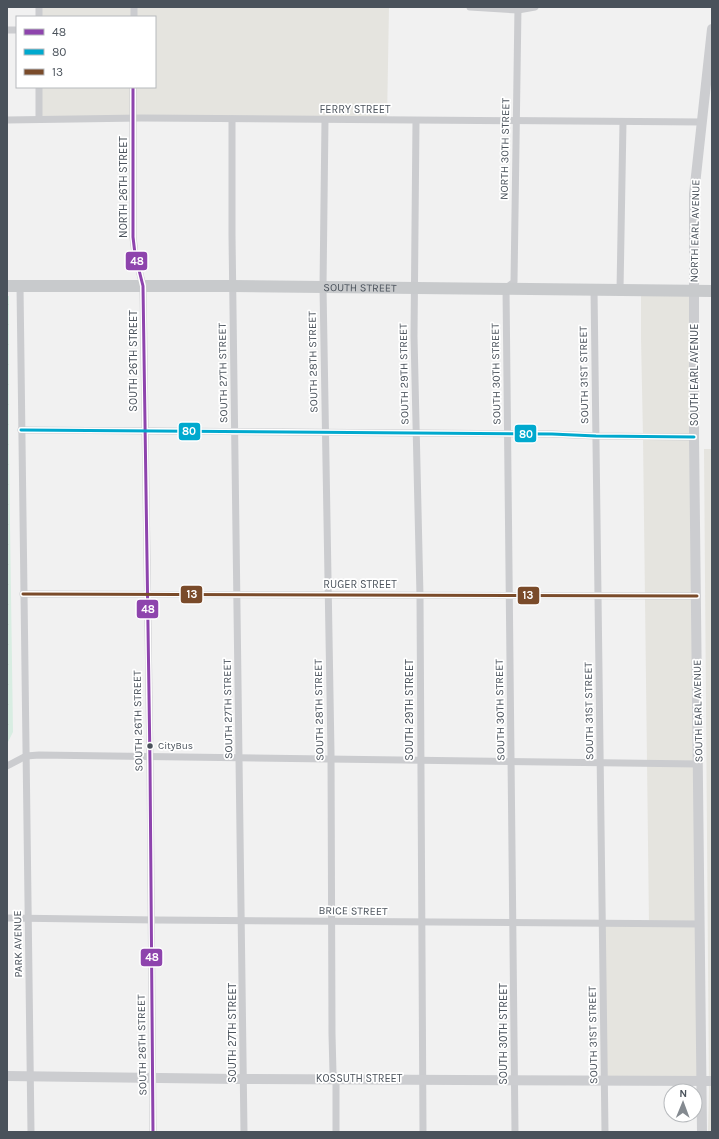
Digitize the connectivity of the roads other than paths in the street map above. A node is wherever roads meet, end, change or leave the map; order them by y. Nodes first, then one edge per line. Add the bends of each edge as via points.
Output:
1 (470, 7) edge
2 (535, 7) edge
3 (518, 8) edge
4 (712, 29) edge
5 (39, 88) edge
6 (134, 88) edge
7 (133, 119) junction
8 (232, 119) junction
9 (7, 120) edge
10 (39, 120) junction
11 (325, 120) junction
12 (416, 121) junction
13 (517, 121) junction
14 (623, 122) junction
15 (702, 122) junction
16 (7, 286) edge
17 (20, 286) junction
18 (143, 286) junction
19 (233, 286) junction
20 (323, 287) junction
21 (414, 288) junction
22 (506, 288) junction
23 (594, 289) junction
24 (620, 290) junction
25 (694, 290) junction
26 (712, 291) edge
27 (21, 430) junction
28 (144, 431) junction
29 (235, 432) junction
30 (326, 433) junction
31 (416, 434) junction
32 (507, 435) junction
33 (596, 436) junction
34 (694, 437) junction
35 (23, 594) junction
36 (147, 595) junction
37 (238, 595) junction
38 (327, 595) junction
39 (420, 596) junction
40 (510, 596) junction
41 (598, 596) junction
42 (697, 596) junction
43 (26, 753) junction
44 (150, 757) junction
45 (240, 759) junction
46 (330, 760) junction
47 (421, 761) junction
48 (512, 762) junction
49 (600, 763) junction
50 (698, 764) junction
51 (7, 766) edge
52 (7, 918) edge
53 (29, 918) junction
54 (151, 920) junction
55 (242, 921) junction
56 (331, 922) junction
57 (422, 922) junction
58 (514, 923) junction
59 (602, 924) junction
60 (700, 924) junction
61 (7, 1076) edge
62 (30, 1076) junction
63 (153, 1077) junction
64 (243, 1078) junction
65 (336, 1078) junction
66 (422, 1079) junction
67 (514, 1079) junction
68 (604, 1080) junction
69 (701, 1081) junction
70 (712, 1081) edge
71 (31, 1132) edge
72 (153, 1132) edge
73 (244, 1132) edge
74 (336, 1132) edge
75 (423, 1132) edge
76 (515, 1132) edge
77 (605, 1132) edge
78 (702, 1132) edge

1 - 3 street
2 - 3 street
3 - 13 street, NORTH 30TH STREET
4 - 15 street, NORTH EARL AVENUE
5 - 10 street
6 - 7 street, NORTH 26TH STREET
7 - 8 street, FERRY STREET
7 - 10 street, FERRY STREET
7 - 18 street, NORTH 26TH STREET via 134,237
8 - 11 street, FERRY STREET
8 - 19 street, SOUTH 27TH STREET
9 - 10 street, FERRY STREET
11 - 12 street, FERRY STREET
11 - 20 street, SOUTH 28TH STREET
12 - 13 street, FERRY STREET
12 - 21 street, SOUTH 29TH STREET
13 - 14 street, FERRY STREET
13 - 22 street, NORTH 30TH STREET via 514,282
14 - 15 street, FERRY STREET
14 - 24 street
15 - 25 street, NORTH EARL AVENUE via 694,194
16 - 17 main road, SOUTH STREET
17 - 18 main road, SOUTH STREET
17 - 27 street, PARK AVENUE
18 - 19 main road, SOUTH STREET
18 - 28 street, SOUTH 26TH STREET
19 - 20 main road, SOUTH STREET
19 - 29 street, SOUTH 27TH STREET
20 - 21 main road, SOUTH STREET
20 - 30 street, SOUTH 28TH STREET
21 - 22 main road, SOUTH STREET
21 - 31 street, SOUTH 29TH STREET
22 - 23 main road, SOUTH STREET
22 - 32 street, SOUTH 30TH STREET
23 - 24 main road, SOUTH STREET
23 - 33 street, SOUTH 31ST STREET
24 - 25 main road, SOUTH STREET
25 - 26 main road, SOUTH STREET
25 - 34 street, SOUTH EARL AVENUE
27 - 28 street
27 - 35 street, PARK AVENUE
28 - 29 street
28 - 36 street, SOUTH 26TH STREET
29 - 30 street
29 - 37 street, SOUTH 27TH STREET
30 - 31 street
30 - 38 street, SOUTH 28TH STREET
31 - 32 street
31 - 39 street, SOUTH 29TH STREET
32 - 33 street
32 - 40 street, SOUTH 30TH STREET
33 - 34 street
33 - 41 street, SOUTH 31ST STREET
34 - 42 street, SOUTH EARL AVENUE
35 - 36 street, RUGER STREET
35 - 43 street, PARK AVENUE
36 - 37 street, RUGER STREET
36 - 44 street, SOUTH 26TH STREET
37 - 38 street, RUGER STREET
37 - 45 street, SOUTH 27TH STREET
38 - 39 street, RUGER STREET
38 - 46 street, SOUTH 28TH STREET
39 - 40 street, RUGER STREET
39 - 47 street, SOUTH 29TH STREET
40 - 41 street, RUGER STREET
40 - 48 street, SOUTH 30TH STREET
41 - 42 street, RUGER STREET
41 - 49 street, SOUTH 31ST STREET
42 - 50 street, SOUTH EARL AVENUE
43 - 44 street
43 - 51 street
43 - 53 street, PARK AVENUE
44 - 45 street
44 - 54 street, SOUTH 26TH STREET
45 - 46 street
45 - 55 street, SOUTH 27TH STREET
46 - 47 street
46 - 56 street, SOUTH 28TH STREET
47 - 48 street
47 - 57 street, SOUTH 29TH STREET
48 - 49 street
48 - 58 street, SOUTH 30TH STREET
49 - 50 street
49 - 59 street, SOUTH 31ST STREET
50 - 60 street, SOUTH EARL AVENUE
52 - 53 street, BRICE STREET
53 - 54 street, BRICE STREET
53 - 62 street, PARK AVENUE
54 - 55 street, BRICE STREET
54 - 63 street, SOUTH 26TH STREET
55 - 56 street, BRICE STREET
55 - 64 street, SOUTH 27TH STREET
56 - 57 street, BRICE STREET
56 - 65 street, SOUTH 28TH STREET via 333,1073
57 - 58 street, BRICE STREET
57 - 66 street, SOUTH 29TH STREET
58 - 59 street, BRICE STREET
58 - 67 street, SOUTH 30TH STREET
59 - 60 street, BRICE STREET
59 - 68 street, SOUTH 31ST STREET
60 - 69 street, SOUTH EARL AVENUE
61 - 62 street, KOSSUTH STREET
62 - 63 street, KOSSUTH STREET
62 - 71 street, PARK AVENUE
63 - 64 street, KOSSUTH STREET
63 - 72 street, SOUTH 26TH STREET
64 - 65 street, KOSSUTH STREET
64 - 73 street, SOUTH 27TH STREET
65 - 66 street, KOSSUTH STREET
65 - 74 street, SOUTH 28TH STREET
66 - 67 street, KOSSUTH STREET
66 - 75 street, SOUTH 29TH STREET
67 - 68 street, KOSSUTH STREET
67 - 76 street, SOUTH 30TH STREET
68 - 69 street, KOSSUTH STREET
68 - 77 street, SOUTH 31ST STREET
69 - 70 street, KOSSUTH STREET
69 - 78 street, SOUTH EARL AVENUE

